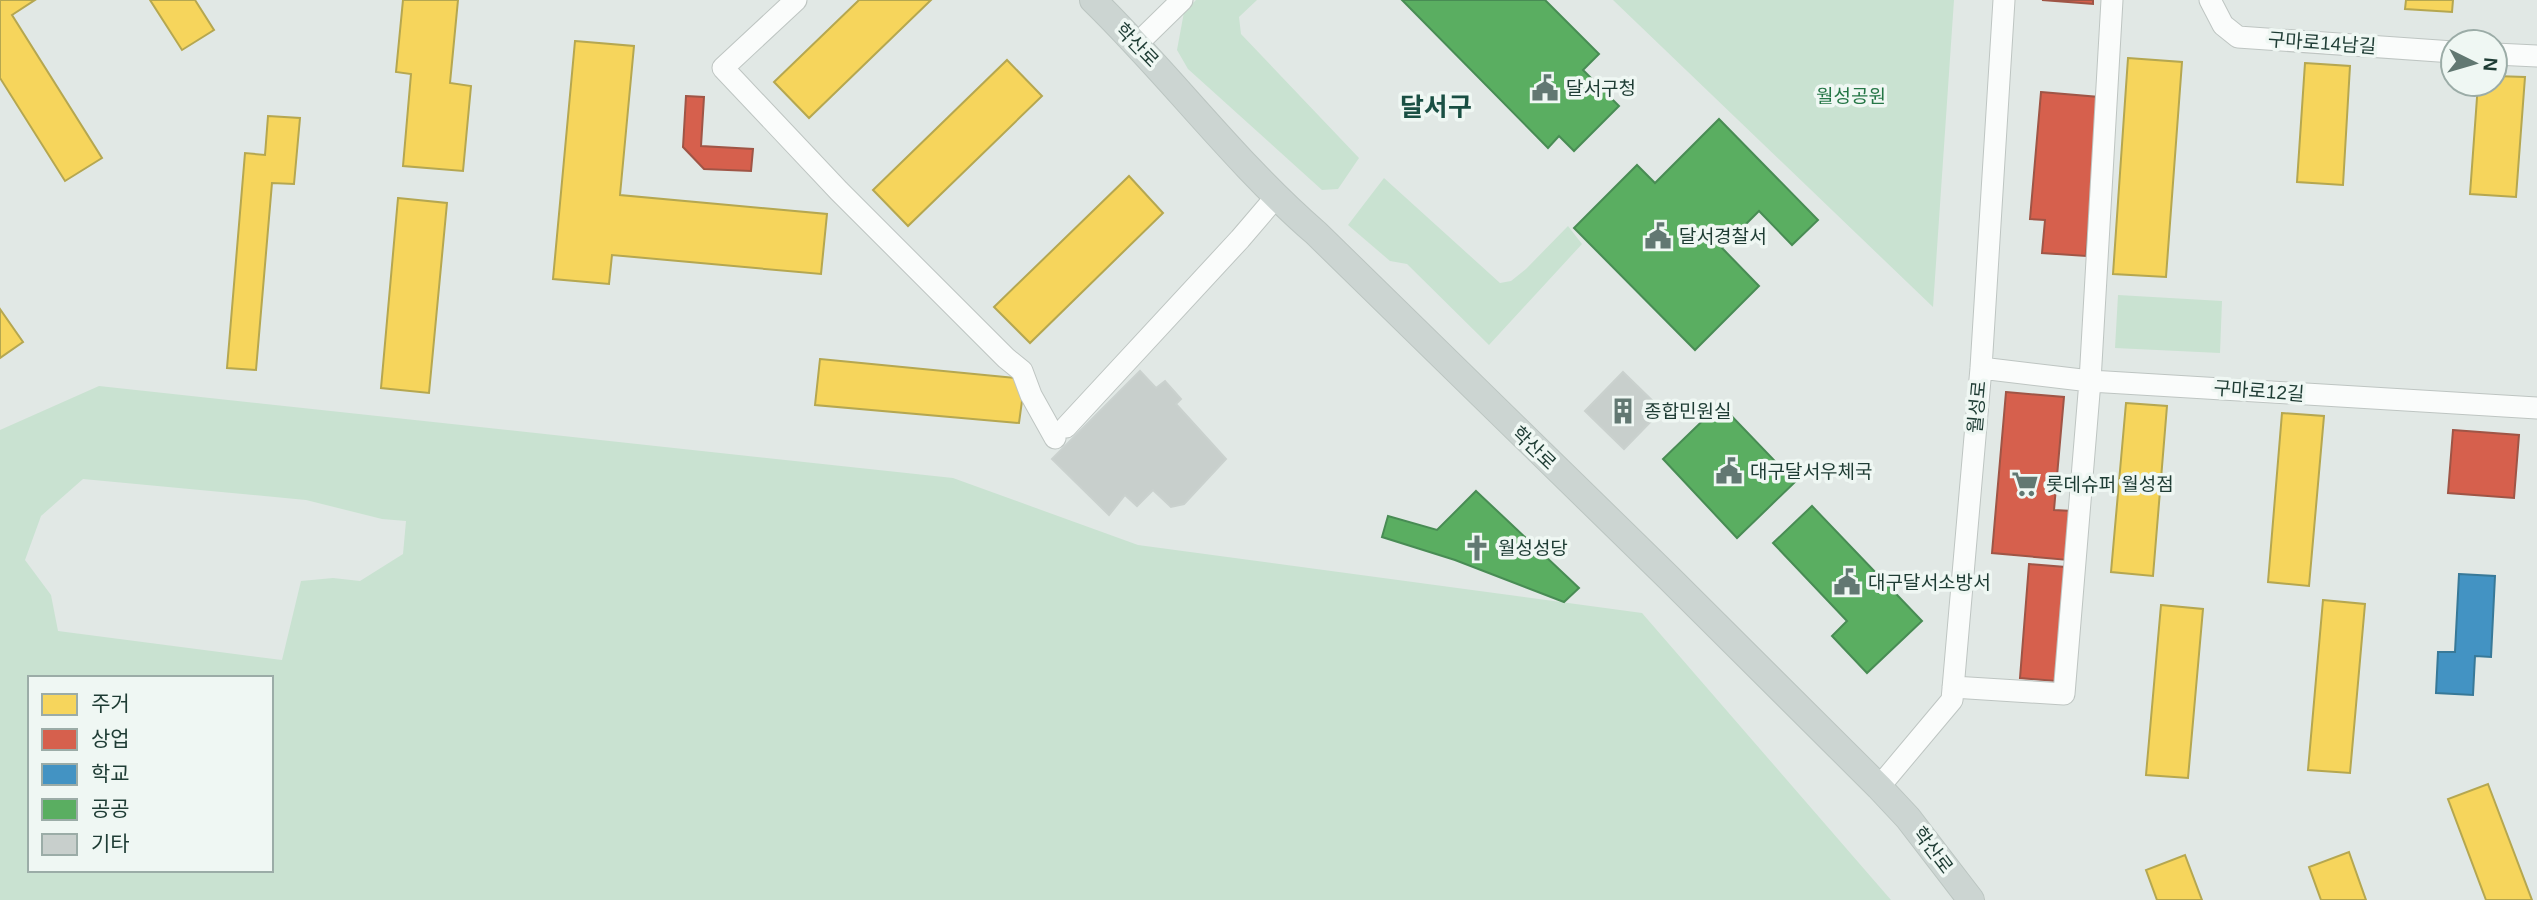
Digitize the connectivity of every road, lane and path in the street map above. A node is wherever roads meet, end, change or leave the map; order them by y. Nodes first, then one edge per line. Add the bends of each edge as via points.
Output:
1 (796, 0) edge
2 (1093, 0) edge
3 (1182, 0) edge
4 (2004, 0) edge
5 (2112, 0) edge
6 (2210, 0) edge
7 (1137, 44) junction
8 (2439, 50) edge
9 (2509, 55) edge
10 (2537, 57) edge
11 (1275, 198) junction
12 (1981, 368) junction
13 (2090, 381) junction
14 (2537, 408) edge
15 (1953, 687) junction
16 (1879, 787) junction
17 (1971, 900) edge

1 - 11 street via 723,68 839,191 1022,371 1031,395 1060,433
2 - 7 main road, 학산로
3 - 7 street
4 - 12 street, 월성로
5 - 13 street
6 - 8 street, 구마로14남길 via 2223,25 2238,37
7 - 11 main road, 학산로
9 - 10 street
11 - 16 main road, 학산로 via 1316,233
12 - 13 street, 구마로12길
12 - 15 street, 월성로
13 - 14 street, 구마로12길
13 - 15 street via 2064,694
15 - 16 street, 월성로 via 1952,700
16 - 17 main road, 학산로

